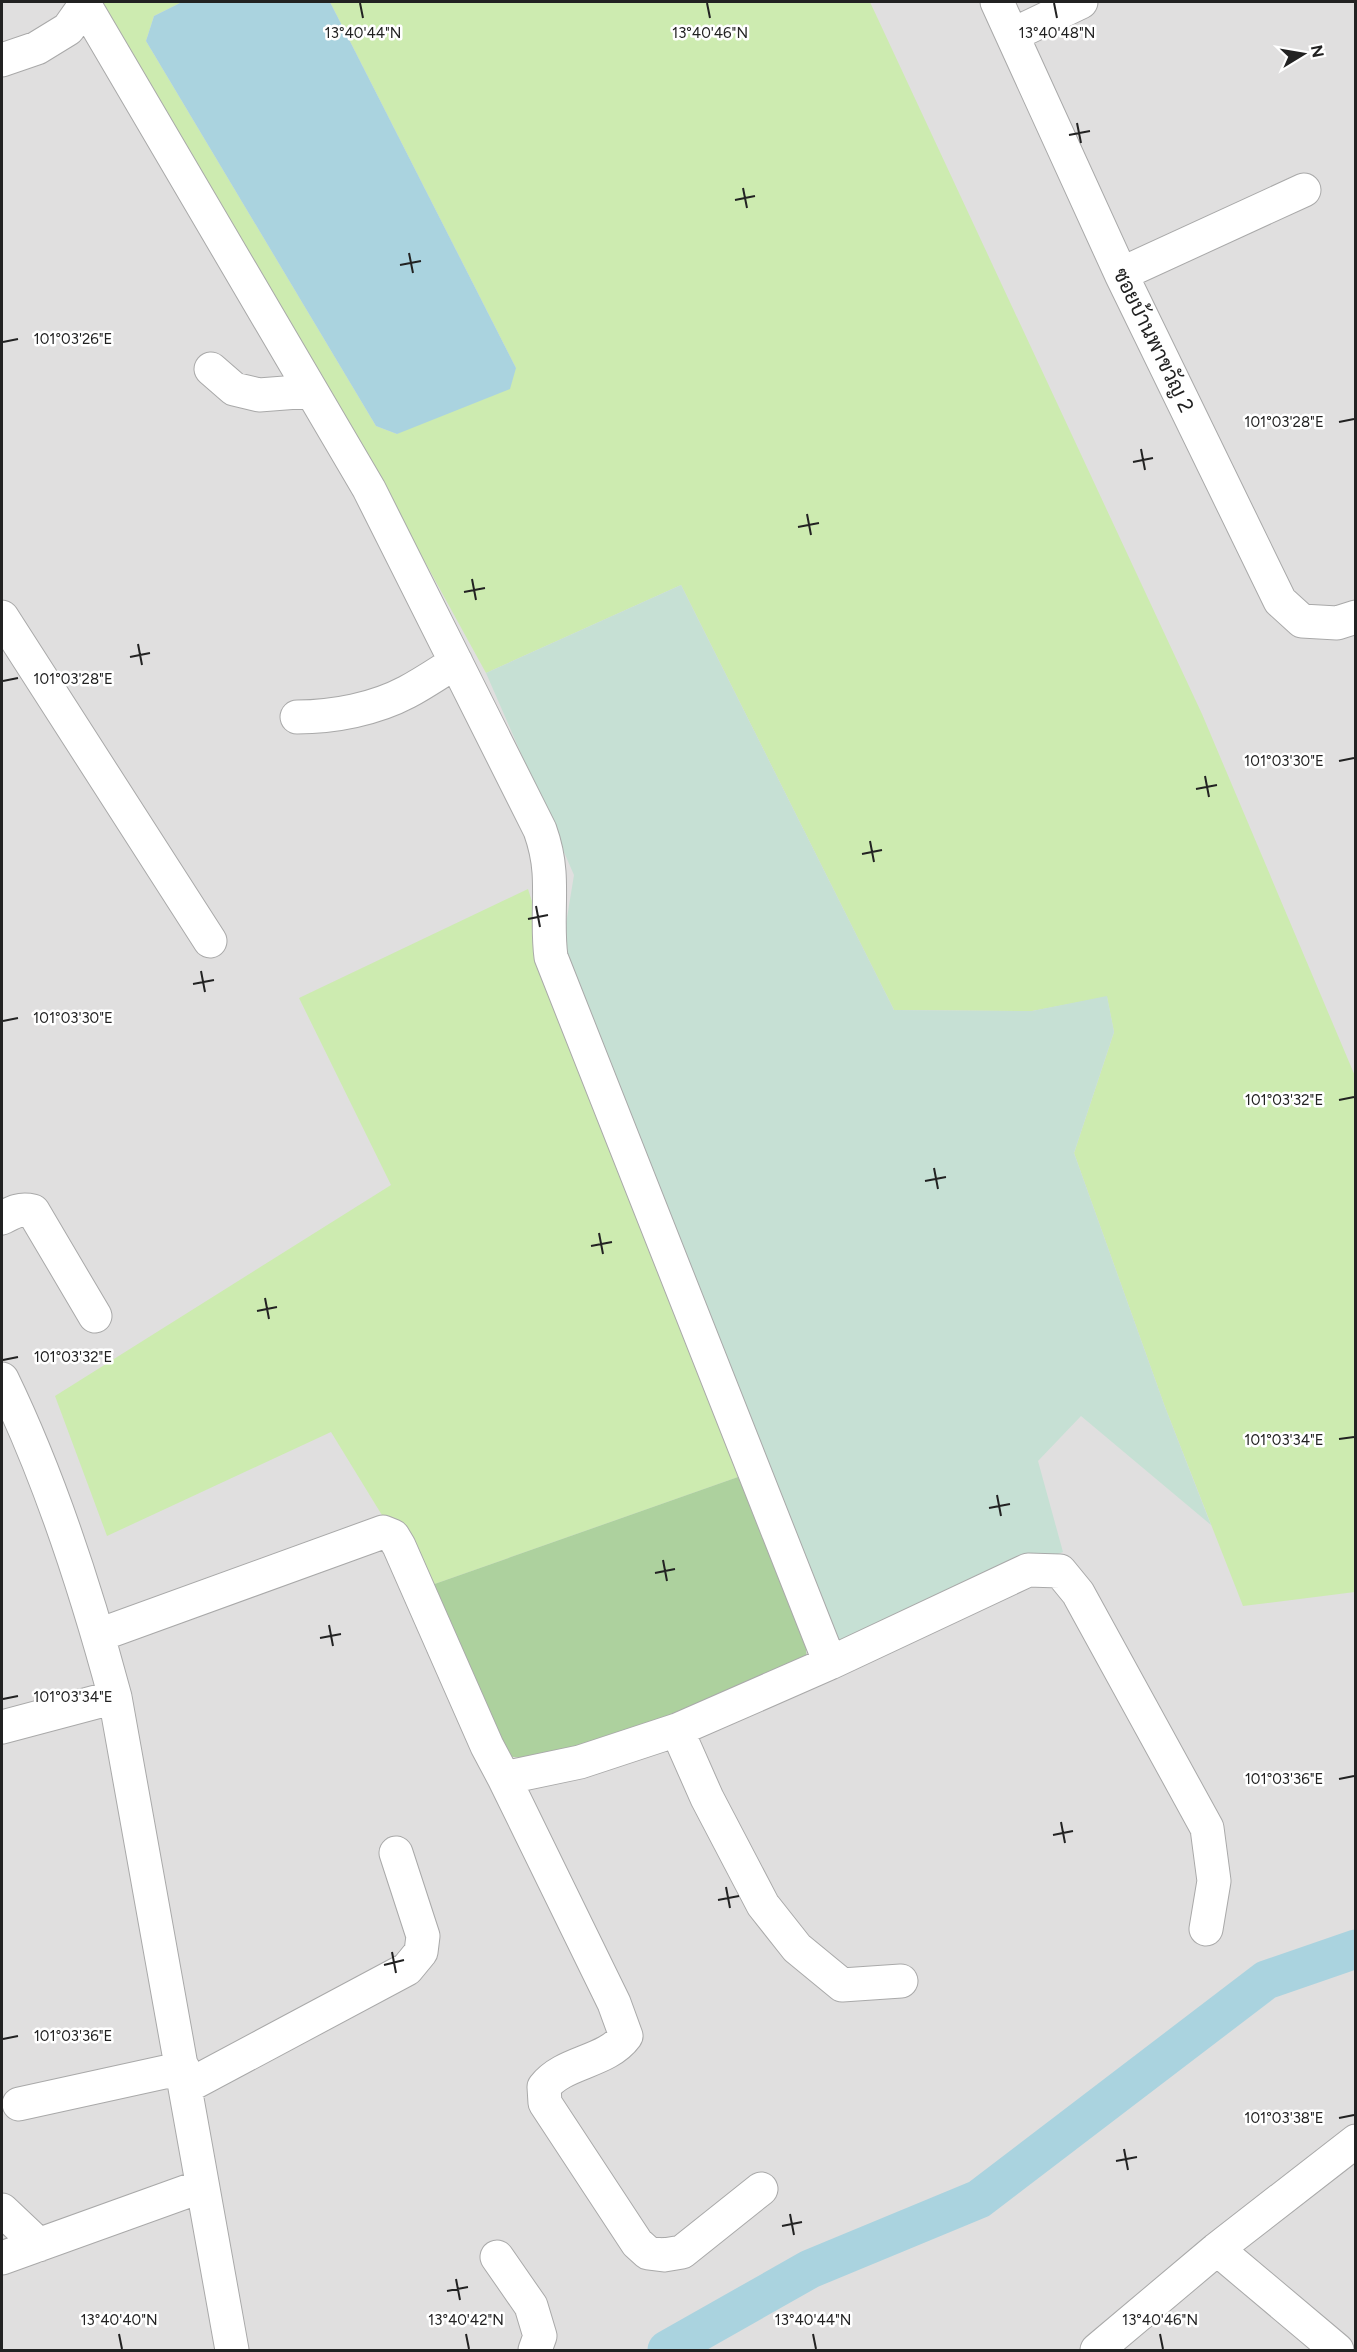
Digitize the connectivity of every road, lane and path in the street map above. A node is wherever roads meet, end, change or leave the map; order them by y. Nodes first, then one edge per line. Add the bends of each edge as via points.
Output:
1 (997, 2) edge
2 (1081, 2) edge
3 (84, 3) edge
4 (1012, 35) junction
5 (2, 60) edge
6 (1304, 190) dead end
7 (1121, 274) junction
8 (211, 369) dead end
9 (311, 391) junction
10 (2, 617) edge
11 (1356, 617) edge
12 (456, 662) junction
13 (297, 717) dead end
14 (210, 941) dead end
15 (2, 1218) edge
16 (95, 1316) dead end
17 (2, 1380) edge
18 (99, 1635) junction
19 (830, 1664) junction
20 (115, 1697) junction
21 (2, 1726) edge
22 (677, 1730) junction
23 (504, 1778) junction
24 (396, 1853) dead end
25 (1206, 1929) dead end
26 (901, 1981) dead end
27 (184, 2078) junction
28 (19, 2104) dead end
29 (1356, 2141) edge
30 (202, 2186) junction
31 (761, 2189) dead end
32 (2, 2210) edge
33 (39, 2245) junction
34 (1217, 2249) junction
35 (497, 2257) dead end
36 (2, 2258) edge
37 (232, 2350) edge
38 (535, 2350) edge
39 (1097, 2350) edge
40 (1337, 2350) edge

1 - 4 street, ซอยบ้านพาขวัญ 2
2 - 4 street
3 - 5 street via 68,29 37,48
3 - 9 street
4 - 7 street, ซอยบ้านพาขวัญ 2
6 - 7 street
7 - 11 street, ซอยบ้านพาขวัญ 2 via 1280,601 1302,621 1337,623
8 - 9 street via 234,389 259,395
9 - 12 street via 369,489
10 - 14 street
12 - 13 street via 406,692 370,706 322,717
12 - 19 street via 540,830 550,874 551,957
15 - 16 street via 15,1211 33,1211
17 - 18 street via 47,1484
18 - 20 street
18 - 23 street via 383,1532 393,1536 399,1546
19 - 22 street
19 - 25 street via 1028,1570 1060,1570 1078,1593 1207,1828 1214,1881
20 - 21 street
20 - 27 street
22 - 23 street via 580,1762
22 - 26 street via 707,1798 763,1905 797,1948 842,1985
23 - 31 street via 614,2003 626,2036 618,2047 551,2077 544,2087 546,2103 637,2243 648,2253 682,2252
24 - 27 street via 423,1936 421,1952 407,1969
27 - 28 street
27 - 30 street
29 - 34 street
30 - 33 street
30 - 37 street
32 - 33 street
33 - 36 street
34 - 39 street
34 - 40 street
35 - 38 street via 531,2306 540,2336

